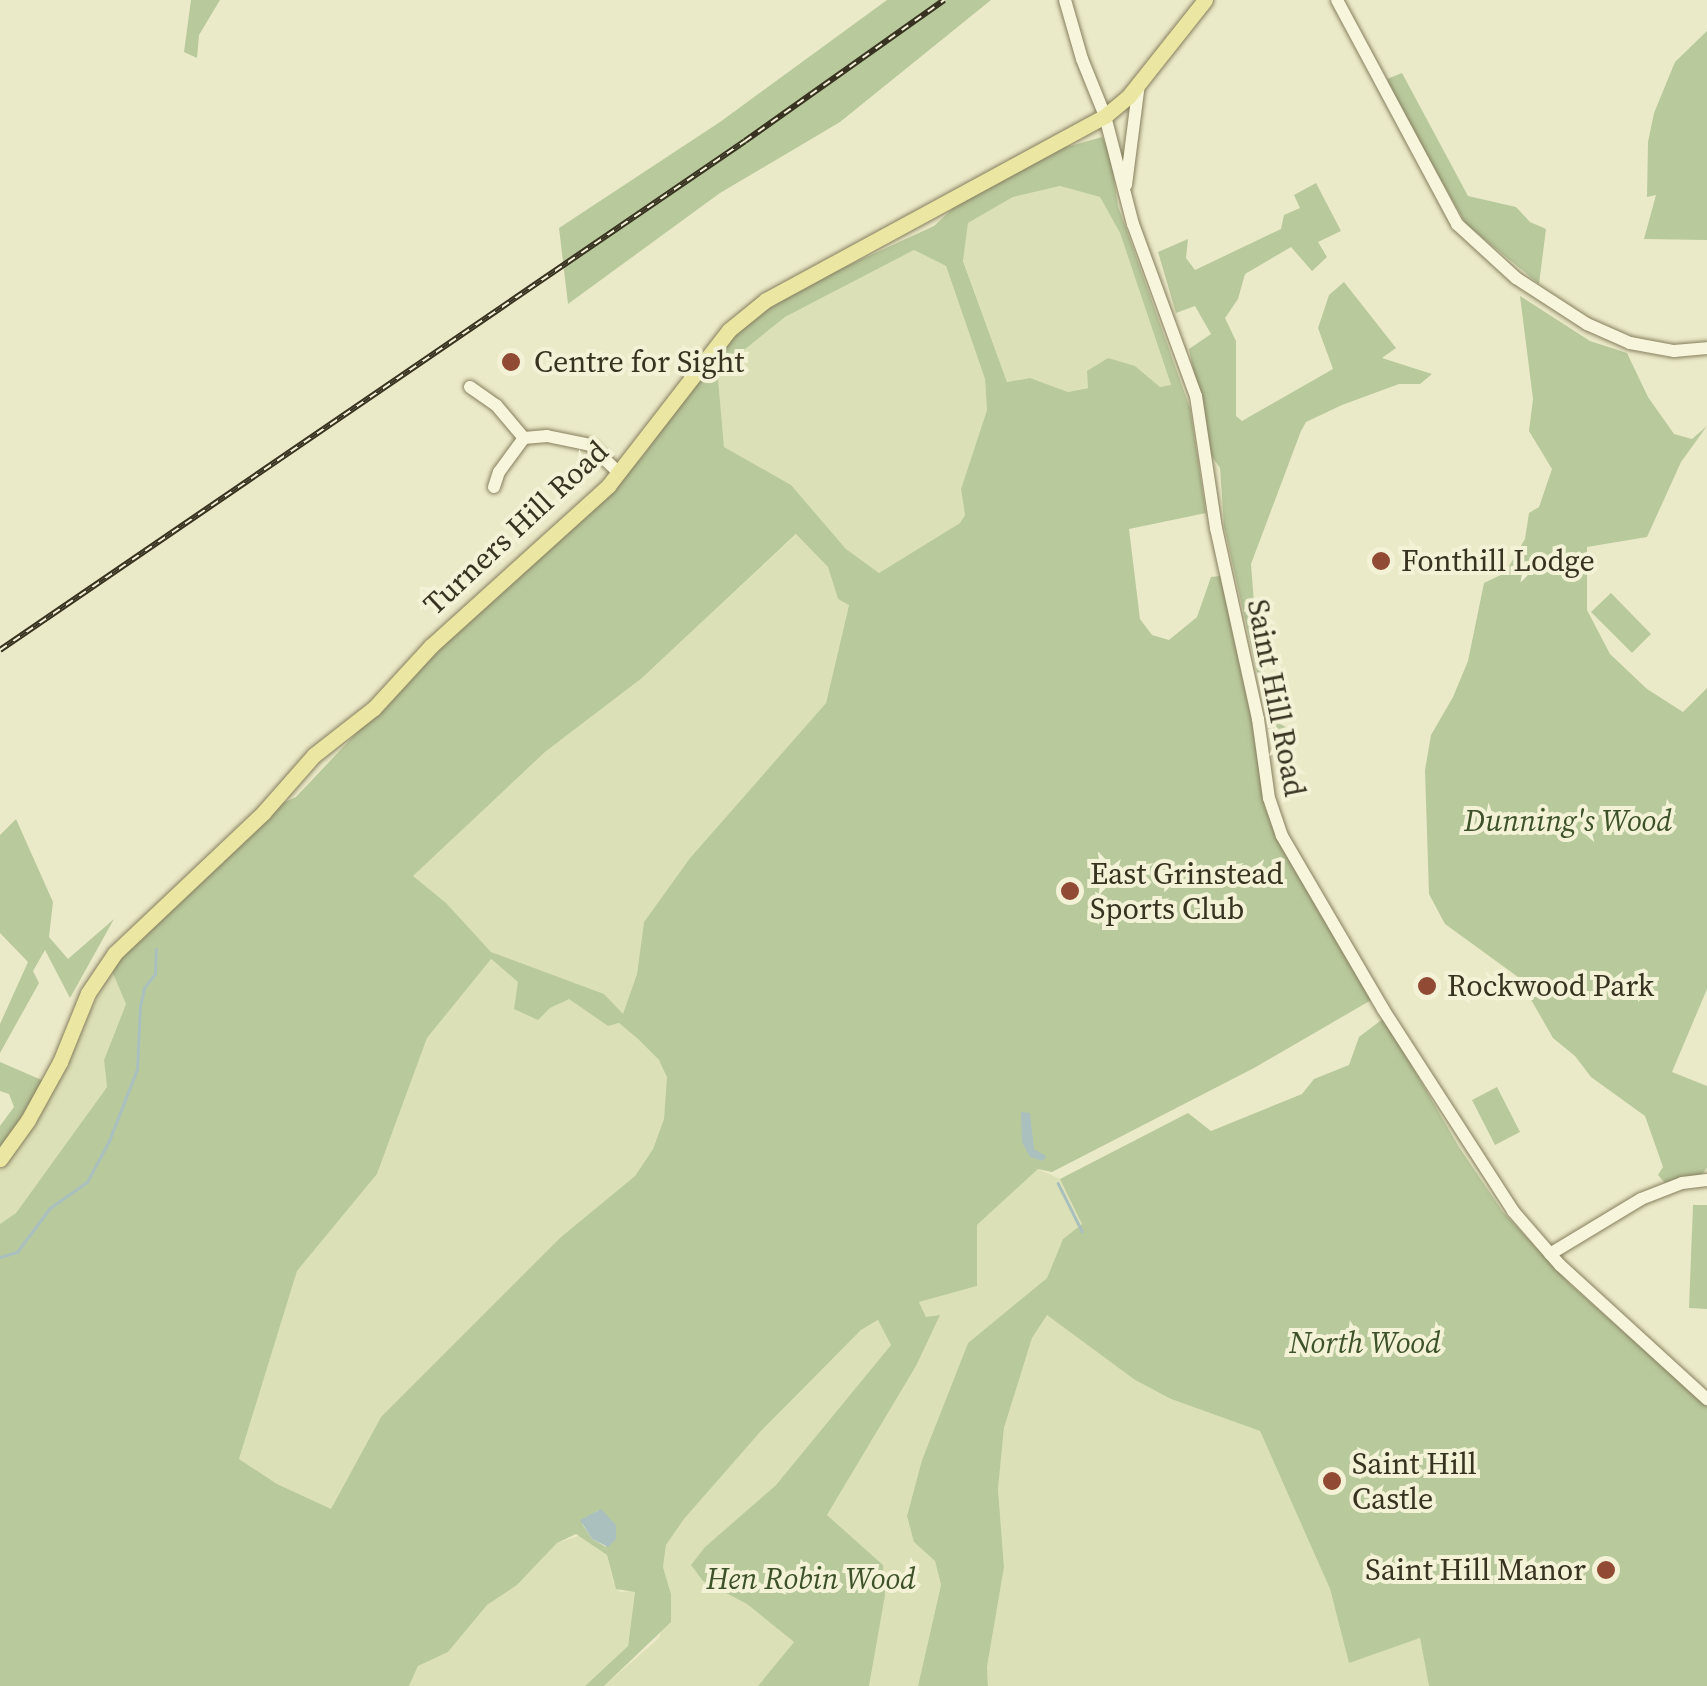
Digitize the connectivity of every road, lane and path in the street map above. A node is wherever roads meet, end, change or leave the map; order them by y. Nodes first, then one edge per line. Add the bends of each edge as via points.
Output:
1 (1064, 0) edge
2 (1205, 0) edge
3 (1337, 0) edge
4 (1139, 83) junction
5 (1105, 116) junction
6 (1125, 194) junction
7 (1707, 348) edge
8 (470, 387) dead end
9 (524, 438) junction
10 (618, 473) junction
11 (494, 486) dead end
12 (0, 1159) edge
13 (1707, 1180) edge
14 (1550, 1254) junction
15 (1707, 1399) edge

1 - 5 street, Saint Hill Road
2 - 4 main road, Turners Hill Road
3 - 7 street via 1456,224 1516,278 1587,324 1630,343 1674,351
4 - 5 main road, Turners Hill Road
4 - 6 street
5 - 6 street, Saint Hill Road
5 - 10 main road, Turners Hill Road via 745,315
6 - 14 street, Saint Hill Road via 1196,396 1216,528 1282,836 1486,1172
8 - 9 street
9 - 10 street via 590,445
9 - 11 street
10 - 12 main road, Turners Hill Road via 431,646 374,708 314,755 262,814 115,952 88,993 36,1106
13 - 14 street via 1641,1200
14 - 15 street, Saint Hill Road

